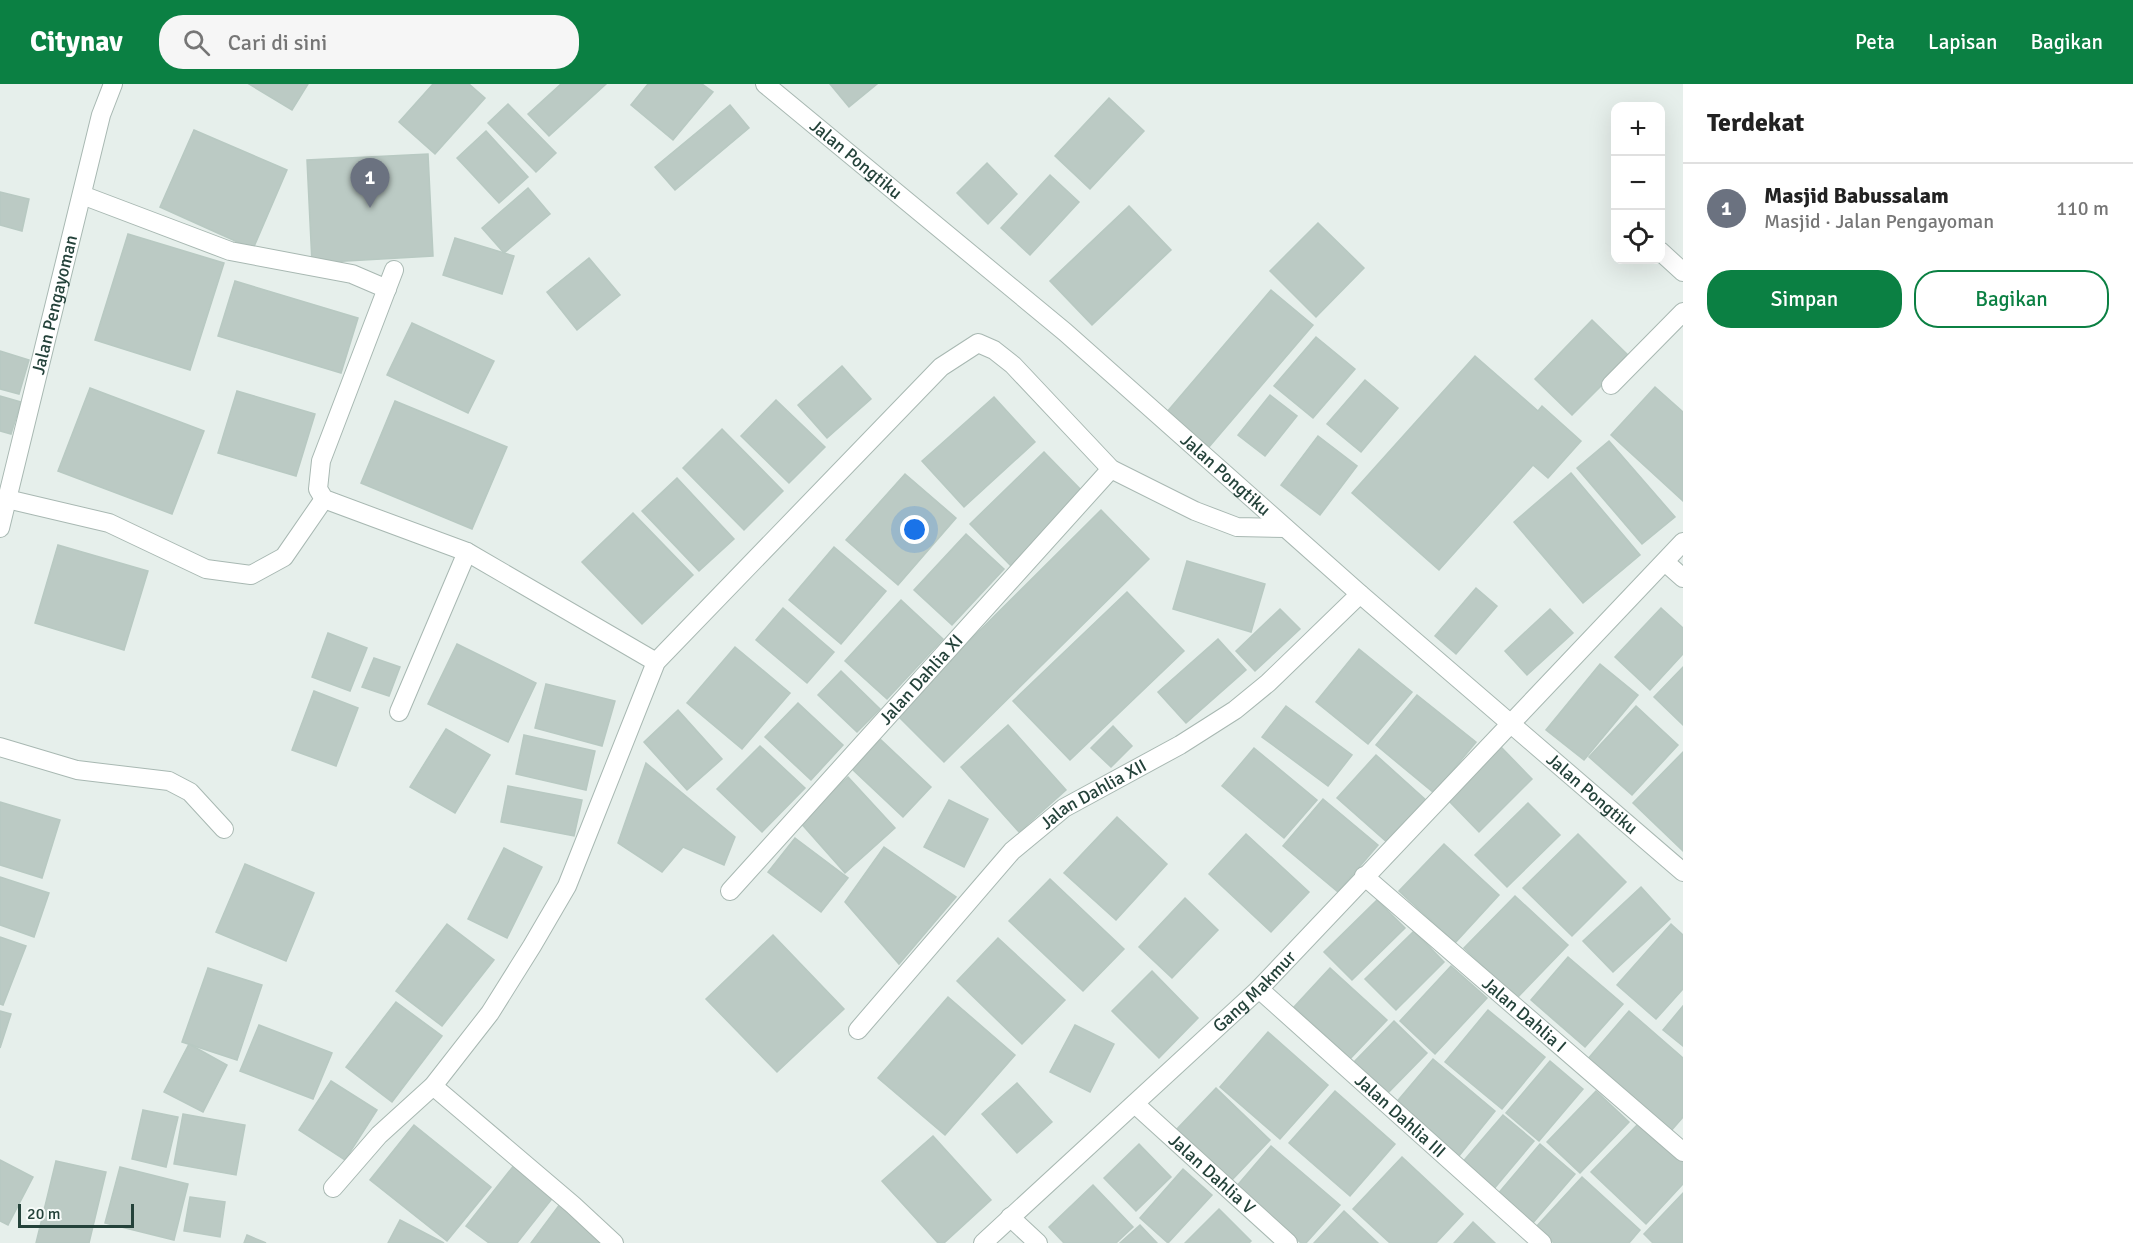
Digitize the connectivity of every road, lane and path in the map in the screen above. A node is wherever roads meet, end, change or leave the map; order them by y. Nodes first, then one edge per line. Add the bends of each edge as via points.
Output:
1 (113, 84) edge
2 (765, 84) edge
3 (82, 195) junction
4 (1665, 256) edge
5 (394, 270) dead end
6 (1683, 272) edge
7 (387, 289) junction
8 (1683, 312) edge
9 (1611, 385) dead end
10 (1111, 469) junction
11 (7, 498) junction
12 (324, 499) junction
13 (0, 528) edge
14 (1285, 528) junction
15 (1683, 542) edge
16 (467, 552) junction
17 (1665, 562) junction
18 (1683, 578) edge
19 (1359, 594) junction
20 (656, 662) junction
21 (399, 712) dead end
22 (1512, 724) junction
23 (0, 747) edge
24 (224, 829) dead end
25 (1683, 872) edge
26 (1364, 876) junction
27 (730, 891) dead end
28 (1259, 989) junction
29 (858, 1030) dead end
30 (433, 1086) junction
31 (1134, 1104) junction
32 (1683, 1152) edge
33 (333, 1188) dead end
34 (1010, 1217) junction
35 (614, 1243) edge
36 (983, 1243) edge
37 (1038, 1243) edge
38 (1287, 1243) edge
39 (1542, 1243) edge

1 - 3 street, Jalan Pengayoman via 101,115
2 - 14 street, Jalan Pongtiku via 1065,332
3 - 7 street via 231,251 352,274
3 - 11 street, Jalan Pengayoman
4 - 6 street
5 - 7 street
7 - 12 street via 321,461 318,489
8 - 9 street
10 - 14 street via 1195,511 1237,527
10 - 20 street via 1013,365 978,343 941,367
10 - 27 street, Jalan Dahlia XI
11 - 12 street via 109,523 206,569 251,575 285,558
11 - 13 street, Jalan Pengayoman
12 - 16 street
14 - 19 street, Jalan Pongtiku
15 - 17 street, Gang Makmur
16 - 20 street
16 - 21 street
17 - 18 street
17 - 22 street, Gang Makmur
19 - 22 street, Jalan Pongtiku
19 - 29 street, Jalan Dahlia XII via 1269,683 1235,710 1180,745 1064,808 1012,851
20 - 30 street via 567,886 490,1013
22 - 25 street, Jalan Pongtiku
22 - 26 street, Gang Makmur
23 - 24 street via 77,770 169,781 190,792
26 - 28 street, Gang Makmur
26 - 32 street, Jalan Dahlia I
28 - 31 street, Gang Makmur
28 - 39 street, Jalan Dahlia III
30 - 33 street via 379,1136
30 - 35 street
31 - 34 street, Gang Makmur
31 - 38 street, Jalan Dahlia V
34 - 36 street, Gang Makmur
34 - 37 street

